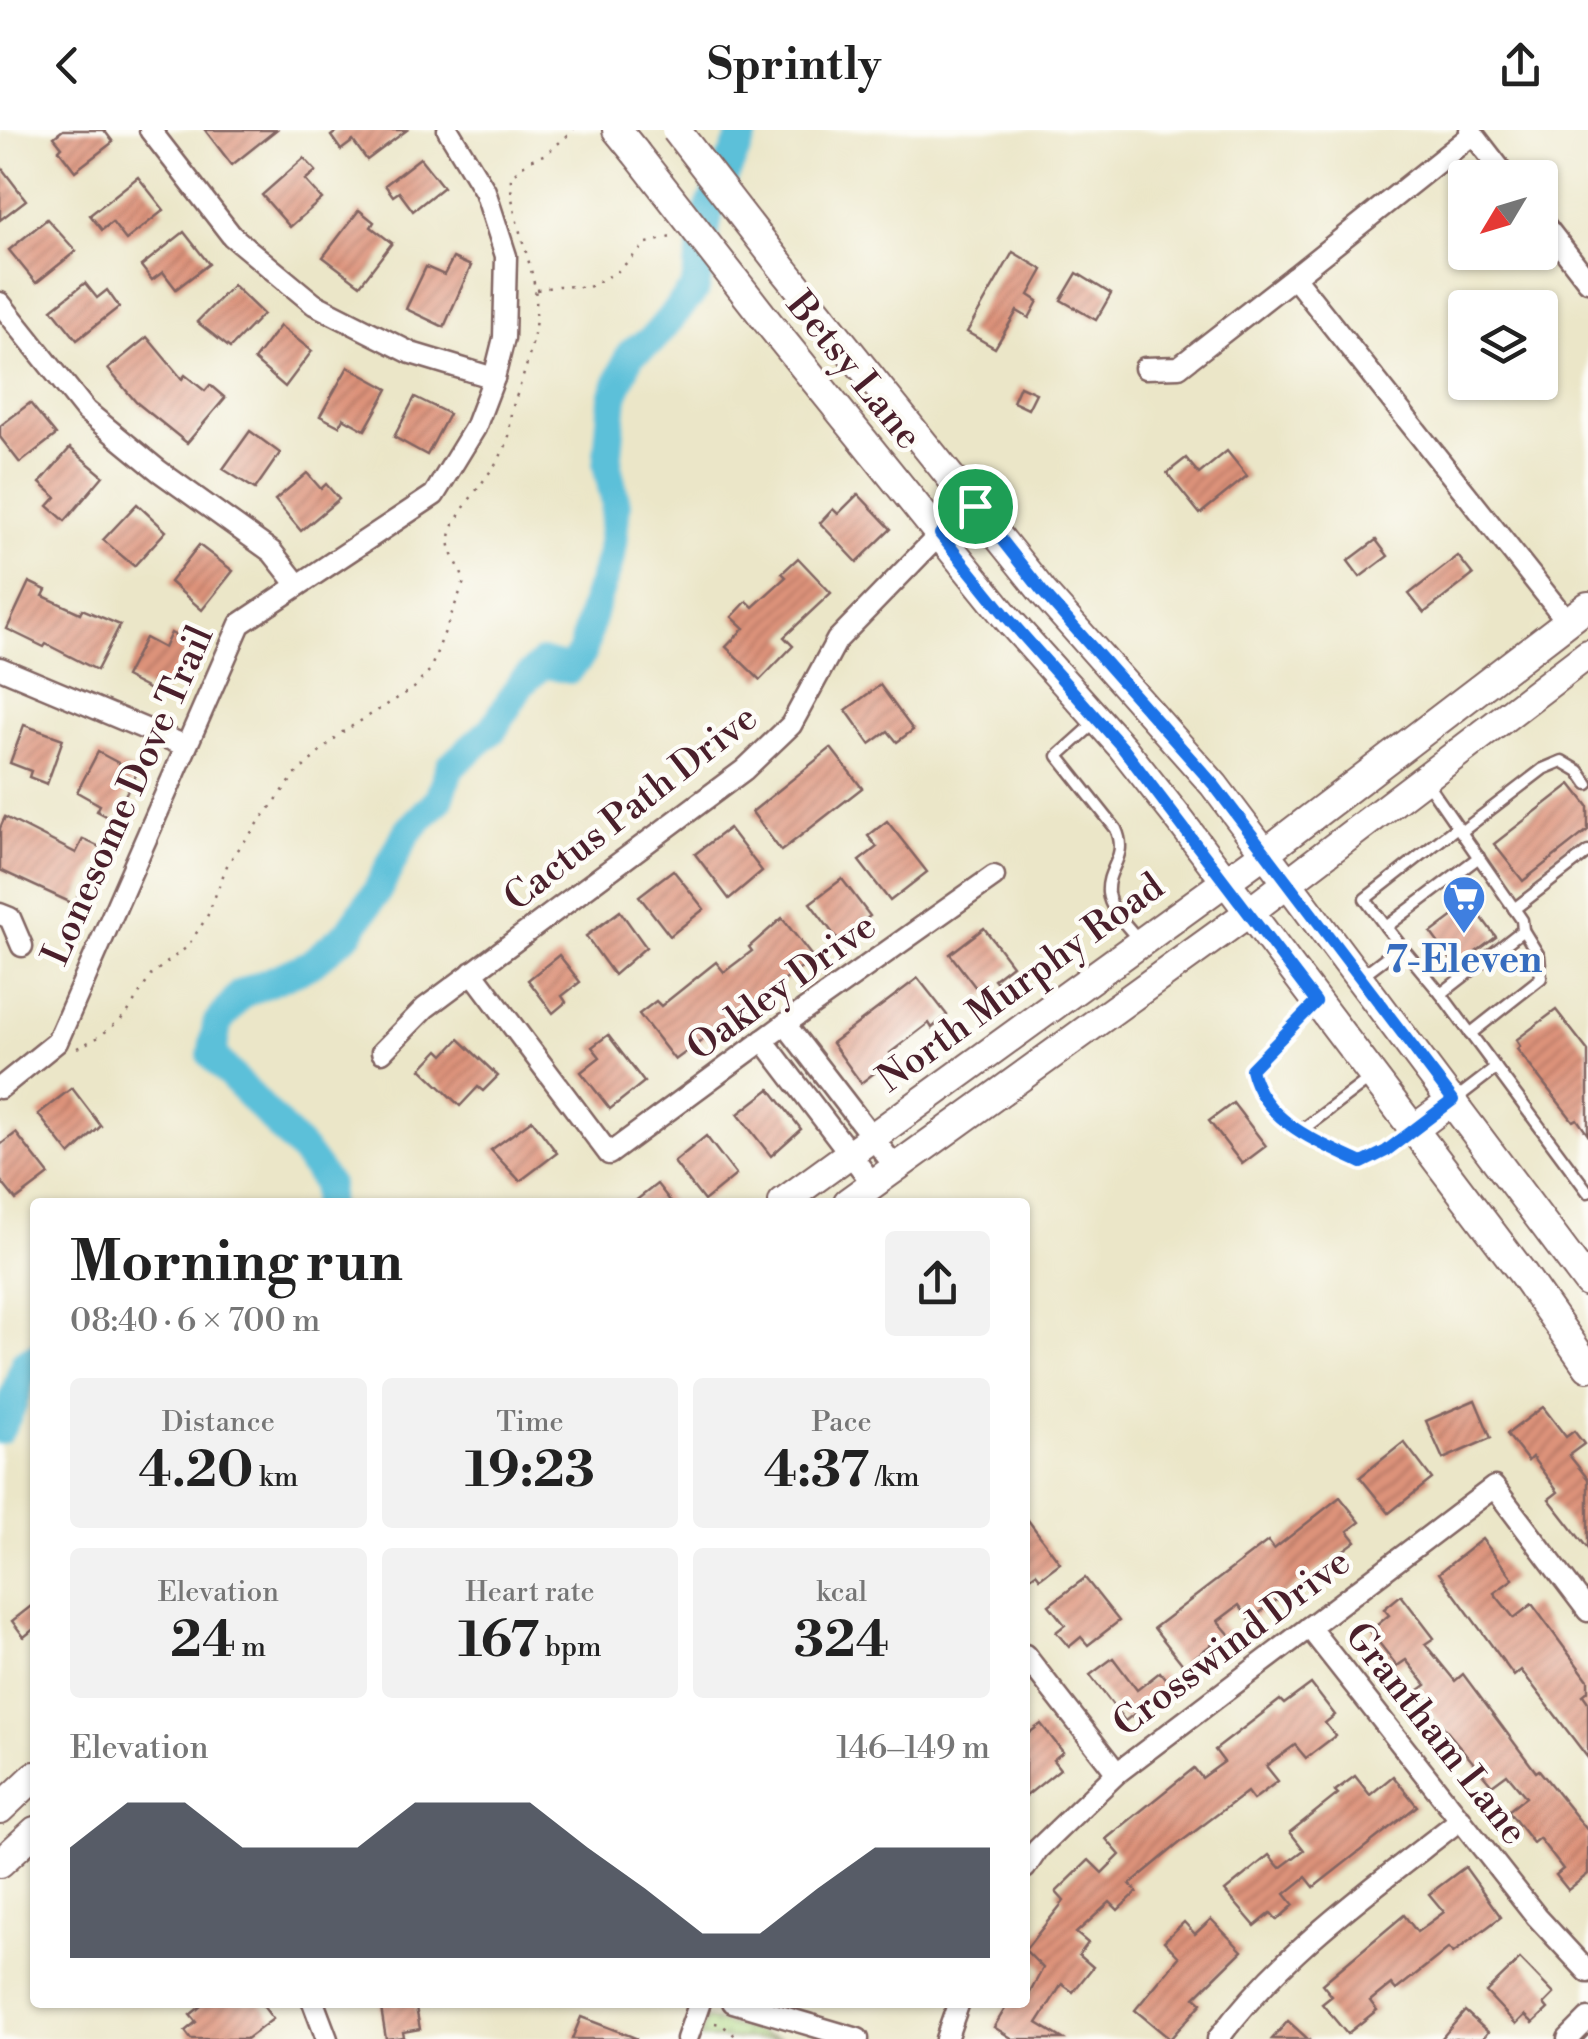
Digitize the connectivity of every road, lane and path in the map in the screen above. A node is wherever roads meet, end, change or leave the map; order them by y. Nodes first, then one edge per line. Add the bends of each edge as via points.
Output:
1 (150, 130) edge
2 (448, 130) edge
3 (574, 130) edge
4 (617, 130) edge
5 (676, 130) edge
6 (1472, 132) edge
7 (1494, 160) edge
8 (1558, 243) edge
9 (641, 251) dead end
10 (1294, 278) junction
11 (1588, 281) edge
12 (535, 290) junction
13 (0, 303) edge
14 (1144, 368) dead end
15 (494, 378) junction
16 (975, 506) junction
17 (940, 534) junction
18 (298, 586) junction
19 (1578, 614) edge
20 (1588, 654) edge
21 (0, 668) edge
22 (1098, 720) junction
23 (186, 746) junction
24 (1424, 780) junction
25 (1588, 784) edge
26 (1459, 829) junction
27 (1266, 852) junction
28 (1588, 852) edge
29 (1479, 858) junction
30 (994, 876) dead end
31 (1226, 880) junction
32 (1288, 882) junction
33 (1514, 909) junction
34 (1248, 913) junction
35 (0, 914) edge
36 (1386, 927) junction
37 (1522, 930) junction
38 (1140, 942) junction
39 (22, 946) dead end
40 (1401, 946) junction
41 (472, 972) junction
42 (1359, 978) junction
43 (1441, 994) junction
44 (1316, 1002) junction
45 (785, 1024) junction
46 (1470, 1034) junction
47 (763, 1040) junction
48 (57, 1042) junction
49 (382, 1052) dead end
50 (1496, 1068) junction
51 (1373, 1076) junction
52 (0, 1088) edge
53 (1453, 1100) junction
54 (1413, 1130) junction
55 (1298, 1133) junction
56 (860, 1144) junction
57 (885, 1176) junction
58 (1588, 1192) edge
59 (789, 1198) edge
60 (854, 1198) edge
61 (1588, 1283) edge
62 (1588, 1367) edge
63 (1588, 1611) edge
64 (1310, 1627) junction
65 (1030, 1662) edge
66 (1116, 1773) junction
67 (30, 1781) edge
68 (0, 1809) edge
69 (1461, 1819) junction
70 (30, 1836) edge
71 (1030, 1861) edge
72 (0, 1863) edge
73 (1588, 1972) edge
74 (315, 2008) edge
75 (698, 2008) edge
76 (753, 2008) edge
77 (957, 2008) edge
78 (1588, 2018) edge
79 (707, 2028) dead end
80 (327, 2039) edge
81 (687, 2039) edge
82 (739, 2039) edge
83 (858, 2039) edge
84 (946, 2039) edge
85 (1218, 2039) edge
86 (1568, 2039) edge

1 - 15 street via 232,236 314,304 411,353
2 - 15 street, Lonesome Dove Trail via 485,191 506,256 504,338
3 - 12 path via 511,176
4 - 17 main road, Betsy Lane, bridge
5 - 16 main road, Betsy Lane, bridge
6 - 7 street
6 - 10 street
8 - 11 street
9 - 12 path via 589,287
10 - 14 street via 1178,368
10 - 19 street
12 - 48 path via 529,359 509,436 491,474 451,527 450,546 464,582 430,670 414,688 331,742 279,792 228,863 196,934 152,974 126,1015 82,1048
13 - 18 street via 86,411 272,552
15 - 18 street, Lonesome Dove Trail via 474,428 434,495
16 - 17 street, Cactus Path Drive
16 - 27 main road, Betsy Lane
17 - 22 main road, Betsy Lane
17 - 41 street, Cactus Path Drive via 838,640 791,726 744,770
18 - 23 street, Lonesome Dove Trail via 240,624
19 - 27 main road, North Murphy Road
20 - 24 main road, North Murphy Road
21 - 23 street
22 - 31 main road, Betsy Lane
22 - 38 lane via 1058,756 1122,841 1108,895
23 - 48 street, Lonesome Dove Trail
24 - 26 lane
24 - 32 main road, North Murphy Road
25 - 26 lane via 1562,761
26 - 29 lane
26 - 36 lane via 1365,898
27 - 31 main road, North Murphy Road
27 - 32 main road, Betsy Lane
28 - 33 lane
29 - 33 lane
29 - 36 lane
30 - 45 street, Oakley Drive
31 - 34 main road, Betsy Lane
31 - 38 main road, North Murphy Road
32 - 34 main road, North Murphy Road
32 - 42 main road, Betsy Lane
33 - 37 lane
34 - 44 main road, Betsy Lane
34 - 57 main road, North Murphy Road
35 - 39 street via 10,918
36 - 40 lane
37 - 43 lane
37 - 46 lane via 1539,956 1541,978
38 - 56 main road, North Murphy Road
40 - 42 lane
40 - 43 lane
41 - 47 street, Oakley Drive via 609,1154
41 - 49 street, Cactus Path Drive
42 - 53 main road, Betsy Lane
43 - 46 lane
44 - 51 main road, Betsy Lane
44 - 55 lane via 1251,1069 1272,1110
45 - 47 street, Oakley Drive
45 - 56 street
46 - 50 lane
47 - 56 street
48 - 52 street, Lonesome Dove Trail
50 - 53 lane
50 - 58 lane
51 - 54 main road, Betsy Lane
51 - 55 lane
53 - 54 main road
53 - 61 main road, Betsy Lane
54 - 55 lane via 1362,1163
54 - 62 main road, Betsy Lane
56 - 57 street
56 - 59 main road, North Murphy Road
57 - 60 main road, North Murphy Road
63 - 64 street, Crosswind Drive via 1494,1487
64 - 66 street, Crosswind Drive
64 - 69 street, Grantham Lane
65 - 66 street
66 - 71 street, Crosswind Drive
67 - 68 main road
69 - 73 street, Grantham Lane
69 - 85 street via 1311,1936 1250,1996
70 - 72 main road
74 - 80 street
75 - 81 street
76 - 83 street
77 - 84 street
78 - 86 street
79 - 82 path via 722,2024

